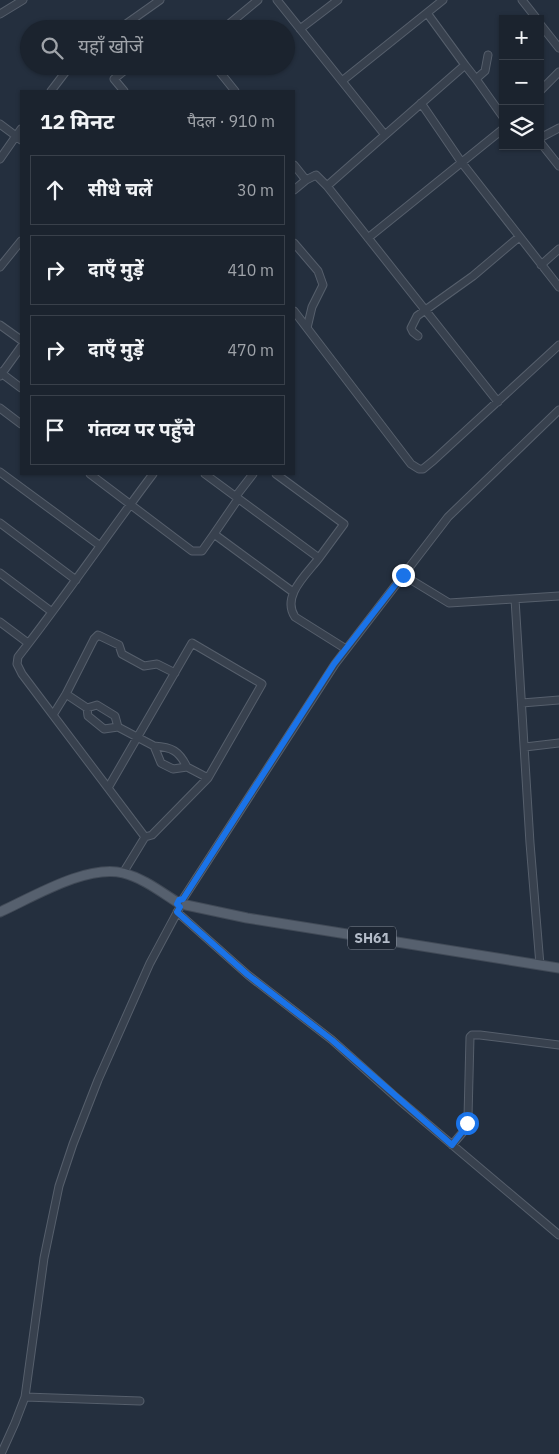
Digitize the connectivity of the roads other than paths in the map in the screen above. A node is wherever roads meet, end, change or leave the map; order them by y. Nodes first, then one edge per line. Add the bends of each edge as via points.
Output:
1 (22, 0) edge
2 (160, 0) edge
3 (258, 0) edge
4 (277, 0) edge
5 (338, 0) edge
6 (444, 0) edge
7 (522, 0) edge
8 (427, 13) junction
9 (0, 14) edge
10 (533, 15) edge
11 (132, 20) edge
12 (233, 20) edge
13 (293, 20) edge
14 (295, 23) edge
15 (300, 29) junction
16 (544, 29) edge
17 (559, 48) edge
18 (488, 55) dead end
19 (465, 65) junction
20 (559, 72) edge
21 (63, 75) edge
22 (119, 75) edge
23 (222, 75) edge
24 (476, 79) junction
25 (342, 81) junction
26 (544, 87) edge
27 (52, 90) edge
28 (123, 90) edge
29 (234, 90) edge
30 (421, 104) junction
31 (499, 111) edge
32 (0, 124) edge
33 (559, 128) edge
34 (499, 132) edge
35 (385, 135) junction
36 (544, 136) edge
37 (19, 138) edge
38 (544, 147) edge
39 (0, 159) edge
40 (462, 163) junction
41 (295, 166) edge
42 (559, 166) edge
43 (306, 180) junction
44 (327, 186) junction
45 (295, 189) edge
46 (368, 238) junction
47 (519, 238) junction
48 (20, 242) edge
49 (295, 243) edge
50 (559, 249) edge
51 (541, 265) junction
52 (0, 268) edge
53 (559, 287) edge
54 (424, 310) junction
55 (295, 312) edge
56 (0, 325) edge
57 (307, 328) junction
58 (418, 336) dead end
59 (20, 339) edge
60 (559, 345) edge
61 (20, 348) edge
62 (1, 374) edge
63 (20, 387) edge
64 (498, 402) junction
65 (0, 408) edge
66 (559, 410) edge
67 (20, 423) edge
68 (0, 473) edge
69 (91, 475) edge
70 (149, 475) edge
71 (206, 475) edge
72 (252, 475) edge
73 (277, 475) edge
74 (237, 498) junction
75 (131, 503) junction
76 (0, 523) edge
77 (214, 534) junction
78 (100, 546) junction
79 (319, 558) junction
80 (0, 573) edge
81 (403, 575) junction
82 (76, 580) junction
83 (293, 592) junction
84 (559, 596) edge
85 (515, 599) junction
86 (52, 612) junction
87 (0, 622) edge
88 (28, 643) junction
89 (346, 649) junction
90 (175, 673) junction
91 (66, 694) junction
92 (559, 700) edge
93 (522, 703) junction
94 (87, 708) junction
95 (53, 715) junction
96 (118, 727) junction
97 (137, 738) junction
98 (559, 743) edge
99 (154, 746) junction
100 (525, 746) junction
101 (187, 767) junction
102 (208, 778) junction
103 (108, 788) junction
104 (144, 837) junction
105 (123, 873) junction
106 (181, 905) junction
107 (0, 912) edge
108 (540, 965) junction
109 (559, 968) edge
110 (559, 1045) edge
111 (452, 1145) junction
112 (559, 1235) edge
113 (25, 1397) junction
114 (140, 1401) dead end
115 (1, 1454) edge

1 - 9 street
2 - 11 street
3 - 12 street
4 - 13 street
5 - 15 street
6 - 8 street
7 - 10 street
8 - 19 street
8 - 25 street
14 - 15 street
15 - 25 street
16 - 17 street
18 - 24 street via 485,71
19 - 24 street
19 - 30 street
20 - 26 street
21 - 27 street
22 - 28 street via 114,79
23 - 29 street
24 - 31 street
25 - 35 street
30 - 35 street
30 - 40 street
32 - 37 street
33 - 36 street
34 - 40 street
35 - 44 street
37 - 39 street
38 - 42 street
40 - 46 street
40 - 47 street
41 - 43 street
43 - 44 street via 316,175
43 - 45 street
44 - 46 street
46 - 54 street
47 - 51 street
47 - 54 street
48 - 52 street
49 - 57 street via 318,271 323,285 312,307
50 - 51 street
51 - 53 street
54 - 58 street via 411,326
54 - 64 street
55 - 57 street
56 - 59 street
57 - 64 street via 411,464 419,469 434,460
60 - 64 street
61 - 62 street
62 - 63 street
65 - 67 street
66 - 81 street via 448,517
68 - 78 street
69 - 75 street
70 - 75 street
71 - 74 street
72 - 74 street
73 - 79 street via 344,524
74 - 77 street
74 - 79 street
75 - 77 street via 192,551 202,551
75 - 78 street
76 - 82 street
77 - 83 street
78 - 82 street
79 - 83 street
80 - 86 street
81 - 85 street via 449,603
81 - 89 street
82 - 86 street
83 - 89 street via 290,605 295,617
84 - 85 street
85 - 93 street
86 - 88 street
87 - 88 street
88 - 95 street via 17,664
89 - 106 street
90 - 91 street via 157,664 144,666 122,654 119,645 98,635
90 - 97 street
90 - 102 street via 192,644 262,684
91 - 94 street
91 - 95 street
92 - 93 street
93 - 100 street
94 - 96 street via 88,716 104,728
94 - 96 street via 97,705 115,716
95 - 103 street
96 - 97 street
97 - 99 street
97 - 103 street
98 - 100 street
99 - 101 street via 166,746 181,755
99 - 101 street via 161,763 173,769
100 - 108 street
101 - 102 street
102 - 104 street via 152,834
103 - 104 street
104 - 105 street
105 - 106 main road, SH61 via 142,880
105 - 107 main road, SH61 via 105,872 70,880
106 - 108 main road, SH61
106 - 111 street via 248,975 332,1040
106 - 113 street via 146,972 72,1144 59,1186 44,1258
108 - 109 main road, SH61
110 - 111 street via 480,1035 470,1037 468,1116
111 - 112 street
113 - 114 street
113 - 115 street

